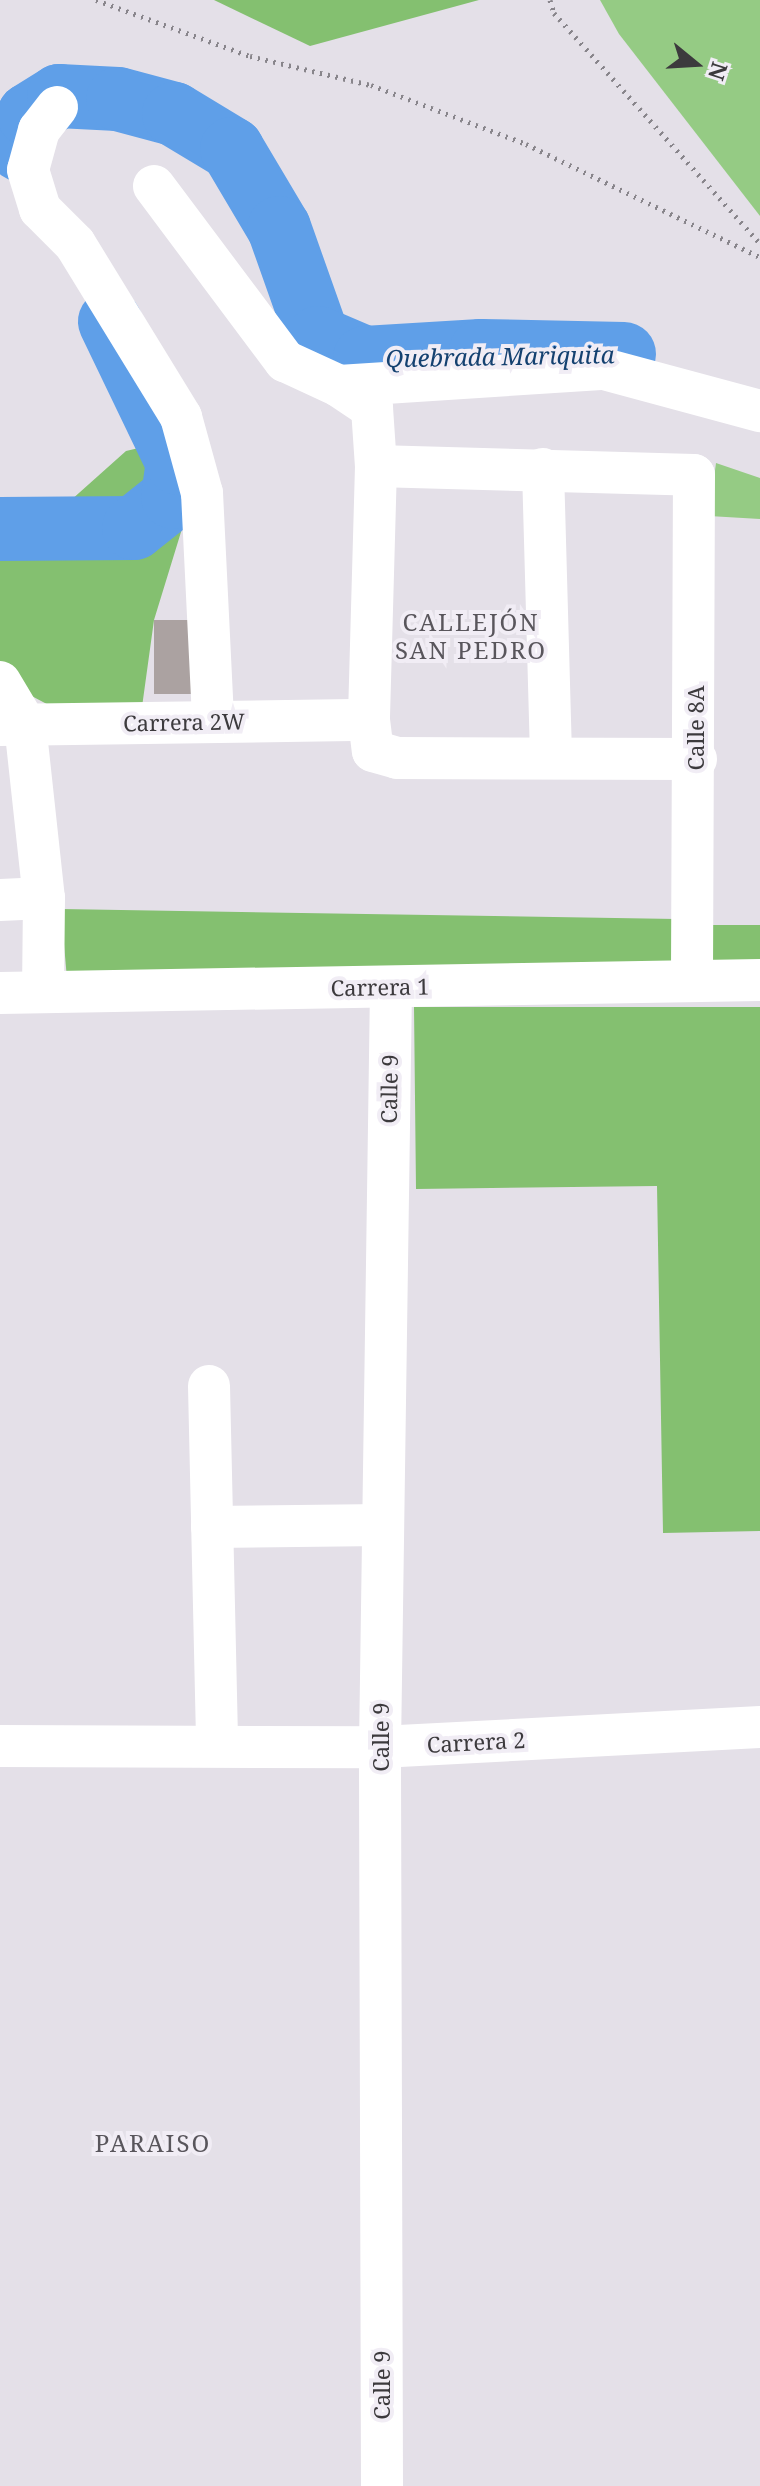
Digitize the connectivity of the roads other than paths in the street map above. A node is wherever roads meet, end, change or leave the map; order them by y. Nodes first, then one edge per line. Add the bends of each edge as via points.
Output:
1 (57, 107) dead end
2 (154, 186) dead end
3 (339, 386) junction
4 (760, 411) edge
5 (376, 466) junction
6 (543, 469) junction
7 (0, 682) edge
8 (369, 720) junction
9 (213, 722) junction
10 (12, 725) edge
11 (551, 757) junction
12 (696, 759) junction
13 (0, 900) edge
14 (44, 906) junction
15 (43, 976) junction
16 (760, 980) edge
17 (692, 981) junction
18 (391, 987) junction
19 (0, 993) edge
20 (209, 1386) dead end
21 (383, 1525) junction
22 (212, 1527) junction
23 (760, 1727) edge
24 (0, 1746) edge
25 (217, 1746) junction
26 (380, 1747) junction
27 (382, 2486) edge

1 - 9 street via 39,130 28,170 40,209 75,244 181,417 202,493
2 - 3 street via 285,361
3 - 4 street via 604,369
3 - 5 street via 372,408
5 - 6 street
5 - 8 street
6 - 11 street
6 - 12 street, Calle 8A via 694,475
7 - 10 street
8 - 9 street, Carrera 2W
8 - 11 street via 373,751 397,758
9 - 10 street, Carrera 2W
10 - 14 street
11 - 12 street
12 - 17 street, Calle 8A
13 - 14 street
14 - 15 street
15 - 18 street, Carrera 1
15 - 19 street, Carrera 1
16 - 17 street, Carrera 1
17 - 18 street, Carrera 1
18 - 21 street, Calle 9
20 - 22 street
21 - 22 street
21 - 26 street, Calle 9
22 - 25 street
23 - 26 street, Carrera 2
24 - 25 street, Carrera 2
25 - 26 street, Carrera 2
26 - 27 street, Calle 9

